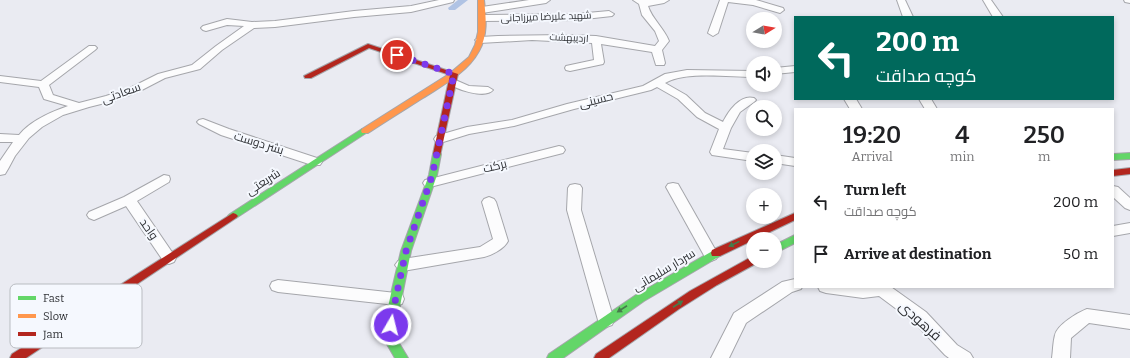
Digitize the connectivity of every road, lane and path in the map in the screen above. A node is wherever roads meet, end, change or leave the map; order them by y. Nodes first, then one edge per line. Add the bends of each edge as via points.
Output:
1 (450, 0) edge
2 (481, 0) edge
3 (546, 0) edge
4 (665, 0) edge
5 (724, 0) edge
6 (728, 0) edge
7 (901, 0) edge
8 (987, 0) edge
9 (640, 2) edge
10 (418, 4) edge
11 (780, 10) dead end
12 (483, 14) junction
13 (609, 14) dead end
14 (908, 16) edge
15 (997, 16) edge
16 (252, 25) junction
17 (206, 28) dead end
18 (713, 33) dead end
19 (596, 39) junction
20 (480, 40) junction
21 (92, 48) dead end
22 (657, 50) junction
23 (660, 63) dead end
24 (570, 68) dead end
25 (794, 69) edge
26 (782, 70) edge
27 (746, 74) edge
28 (308, 76) dead end
29 (0, 78) edge
30 (454, 78) junction
31 (658, 83) junction
32 (43, 84) junction
33 (488, 90) dead end
34 (925, 100) edge
35 (746, 103) edge
36 (79, 106) junction
37 (931, 108) edge
38 (203, 122) dead end
39 (726, 128) junction
40 (0, 138) edge
41 (22, 139) junction
42 (440, 139) junction
43 (559, 150) dead end
44 (746, 156) edge
45 (1130, 156) edge
46 (1114, 157) edge
47 (782, 161) edge
48 (316, 162) junction
49 (794, 162) edge
50 (0, 171) edge
51 (1130, 171) edge
52 (1114, 173) edge
53 (164, 179) dead end
54 (430, 182) junction
55 (673, 187) dead end
56 (575, 188) dead end
57 (1114, 191) edge
58 (129, 200) junction
59 (490, 202) dead end
60 (1130, 205) edge
61 (94, 215) dead end
62 (794, 216) edge
63 (1130, 228) edge
64 (1114, 230) edge
65 (794, 240) edge
66 (782, 246) edge
67 (711, 255) junction
68 (169, 258) junction
69 (746, 264) edge
70 (403, 265) junction
71 (129, 284) edge
72 (794, 284) edge
73 (278, 286) dead end
74 (833, 288) edge
75 (883, 288) edge
76 (396, 299) junction
77 (606, 320) junction
78 (1130, 322) edge
79 (31, 348) edge
80 (16, 358) edge
81 (402, 358) edge
82 (553, 358) edge
83 (600, 358) edge
84 (720, 358) edge
85 (964, 358) edge
86 (1061, 358) edge

1 - 10 street
2 - 12 street, شریعتی
3 - 12 street
4 - 9 street
5 - 18 street
6 - 11 street via 754,2
7 - 14 street
8 - 15 street
9 - 22 street via 647,16 662,33 664,41
10 - 16 street
12 - 13 street, شهید علیرضا میرزاجانی via 576,17
12 - 20 street, شریعتی
16 - 17 street via 227,22
16 - 36 street, سعادتی via 196,67 162,76 109,99
19 - 20 street, اردیبهشت via 542,37
19 - 22 street, اردیبهشت
19 - 24 street via 599,62
20 - 30 street, شریعتی via 472,58
21 - 32 street
22 - 23 street
25 - 26 street
27 - 31 street, حسینی via 686,73 669,76
28 - 30 street via 368,46
29 - 32 street
30 - 33 street via 467,89
30 - 42 street
30 - 48 street, شریعتی
31 - 39 street
31 - 42 street, حسینی via 514,123 466,131
32 - 36 street via 48,97
34 - 37 street
35 - 39 street via 735,110
36 - 41 street, سعادتی via 38,125
38 - 48 street, بشر دوست via 225,132
39 - 44 street via 716,152
40 - 41 street
41 - 50 street, سعادتی via 9,154
42 - 54 street
43 - 54 street, برکت
45 - 46 street
47 - 49 street
48 - 68 street, شریعتی
51 - 52 street
53 - 58 street
54 - 70 street
55 - 67 street
56 - 77 street via 574,210
57 - 60 street
58 - 61 street
58 - 68 street, واحد
59 - 70 street via 500,241 484,252
62 -> 67 street, سردار سلیمانی
63 - 64 street
65 - 66 street
67 -> 77 street, سردار سلیمانی
68 - 71 street, شریعتی
83 -> 69 street via 680,302
70 - 76 street
72 - 84 street via 740,318
73 - 76 street
74 - 75 street, فرهودی via 863,292
75 - 85 street, فرهودی via 920,317 951,350
76 - 81 street via 390,339
77 - 82 street, سردار سلیمانی
78 - 86 street via 1087,316 1063,336
79 - 80 street, شریعتی

